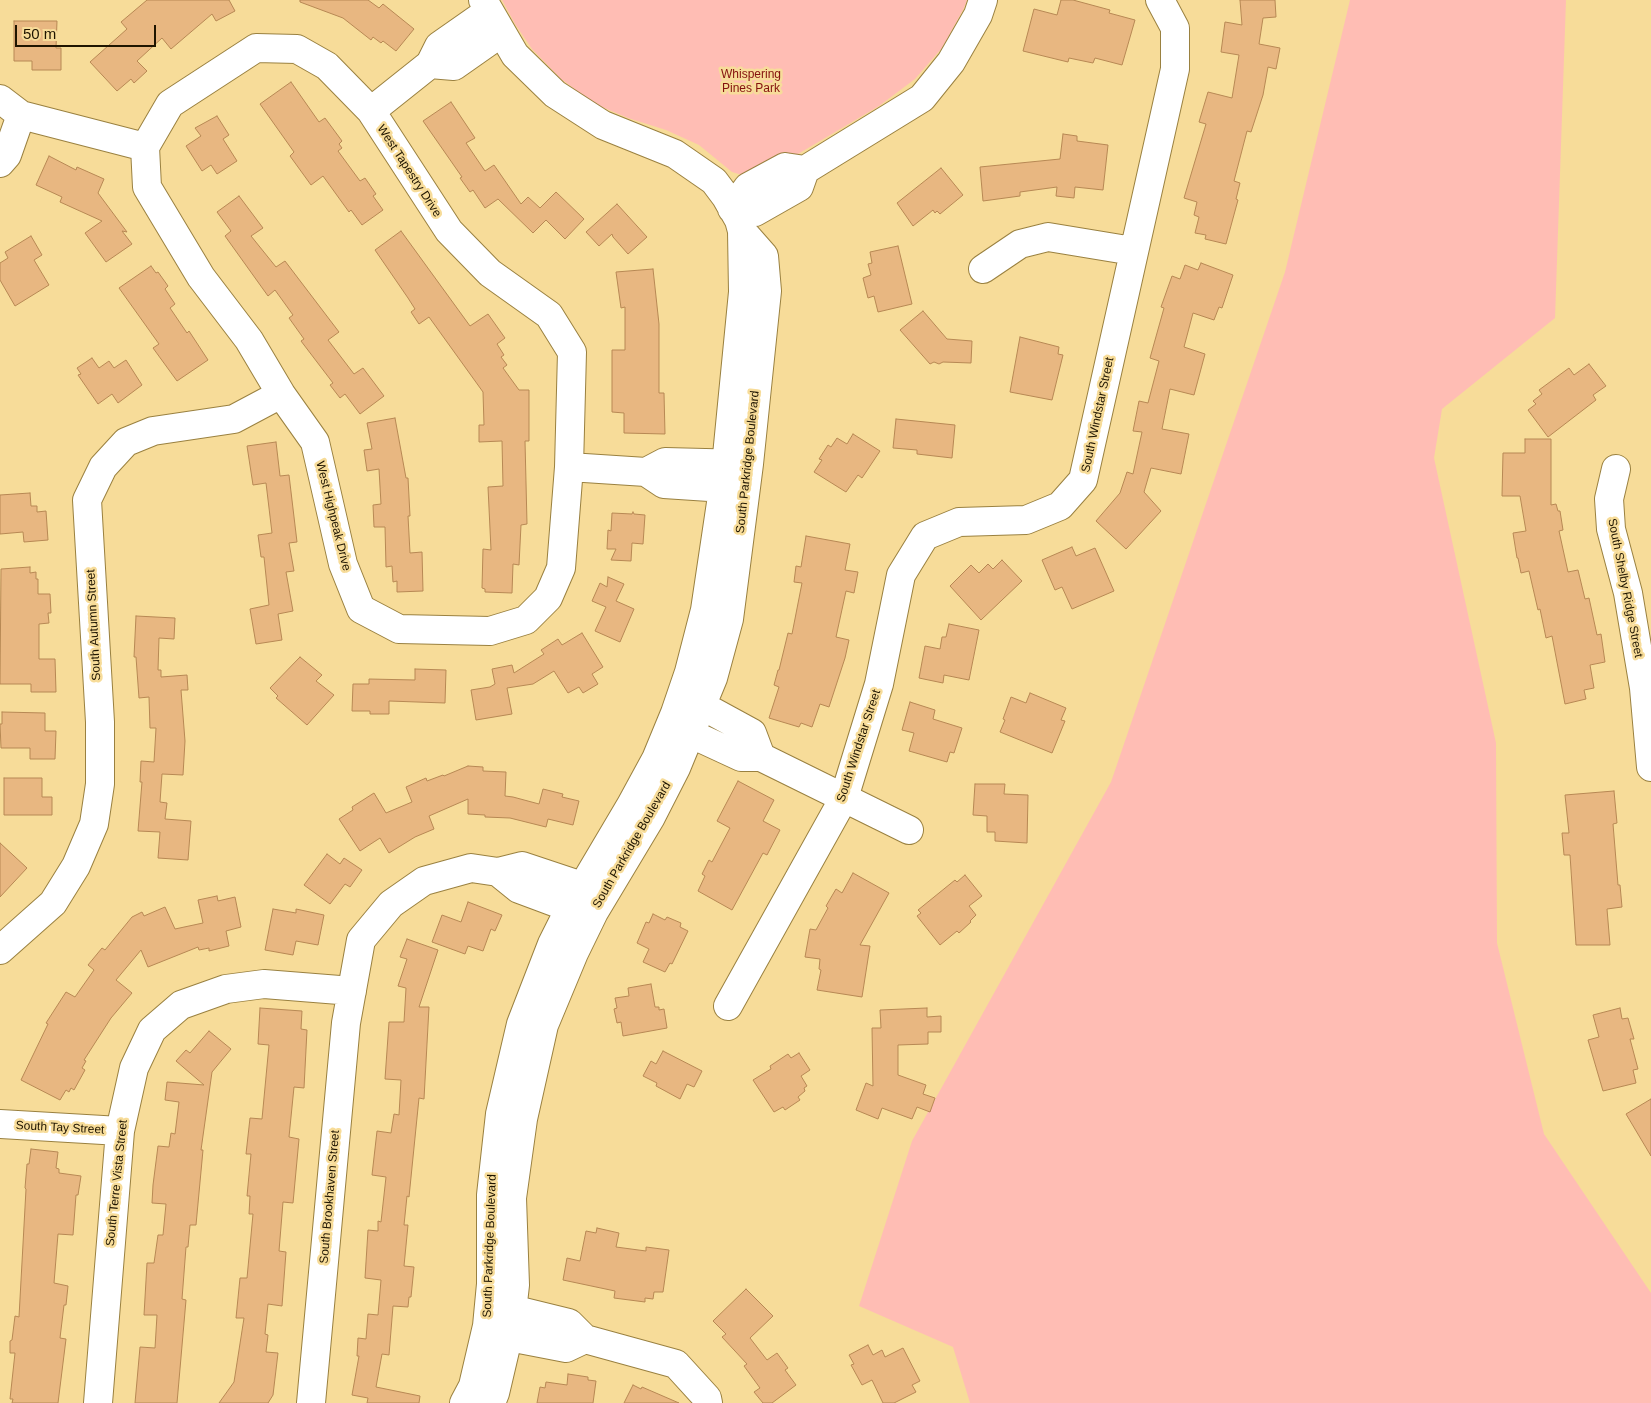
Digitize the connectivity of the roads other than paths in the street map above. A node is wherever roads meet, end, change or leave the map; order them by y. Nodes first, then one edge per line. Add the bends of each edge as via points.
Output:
1 (983, 0) edge
2 (1160, 0) edge
3 (491, 15) edge
4 (10, 107) edge
5 (371, 111) junction
6 (145, 147) junction
7 (0, 163) edge
8 (737, 220) junction
9 (1134, 251) junction
10 (983, 269) dead end
11 (281, 394) junction
12 (569, 467) junction
13 (1616, 468) dead end
14 (736, 476) junction
15 (692, 700) junction
16 (680, 730) junction
17 (761, 756) junction
18 (1651, 767) edge
19 (844, 798) junction
20 (909, 830) dead end
21 (586, 903) junction
22 (0, 950) edge
23 (352, 991) junction
24 (728, 1006) dead end
25 (0, 1124) edge
26 (120, 1131) junction
27 (500, 1309) junction
28 (497, 1337) junction
29 (585, 1339) junction
30 (98, 1403) edge
31 (311, 1403) edge
32 (464, 1403) edge
33 (491, 1403) edge
34 (708, 1403) edge

1 - 8 street via 951,62 922,98 805,170 785,167 748,188
2 - 9 street, South Windstar Street via 1175,28 1175,69
3 - 5 street via 454,66 430,64
3 - 8 street, South Parkridge Boulevard via 514,55 556,94 603,125 675,154 714,181
4 - 6 street
4 - 7 street via 7,155
5 - 6 street, West Tapestry Drive via 327,66 297,50 256,48 170,104
5 - 12 street, West Tapestry Drive via 448,231 490,273 549,314 572,352
6 - 11 street, West Highpeak Drive via 147,186 201,277 249,340
8 - 14 street, South Parkridge Boulevard via 764,256 767,291
9 - 10 street via 1048,237 1020,244
9 - 19 street, South Windstar Street via 1083,480 1060,506 1026,520 959,522 925,536 901,575 879,684
11 - 12 street, West Highpeak Drive via 315,442 343,564 361,609 399,628 490,631 526,620 548,598 560,568
11 - 22 street, South Autumn Street via 234,419 153,431 135,438 126,442 103,467 87,500 100,722 100,784 94,824 76,866 53,903
12 - 14 street via 646,472 665,462
13 - 18 street, South Shelby Ridge Street via 1609,499 1611,529 1628,593 1644,688
14 - 15 street, South Parkridge Boulevard via 729,618 713,678
15 - 16 street, South Parkridge Boulevard
15 - 17 street via 752,733
16 - 17 street via 741,757
16 - 21 street, South Parkridge Boulevard via 676,768 651,817
17 - 19 street
19 - 20 street
19 - 24 street, South Windstar Street
21 - 23 street, South Brookhaven Street via 522,866 498,872 471,868 424,881 391,904 361,940
21 - 27 street, South Parkridge Boulevard via 574,953 544,1025 523,1118 512,1198 514,1285
23 - 26 street, South Terre Vista Street via 264,984 226,989 181,1005 152,1030 134,1068
23 - 31 street, South Brookhaven Street via 346,1023
25 - 26 street, South Tay Street
26 - 30 street, South Terre Vista Street
27 - 28 street, South Parkridge Boulevard
27 - 29 street via 569,1323
28 - 29 street via 566,1348
28 - 32 street, South Parkridge Boulevard
28 - 33 street, South Parkridge Boulevard via 495,1393
29 - 34 street via 676,1364

